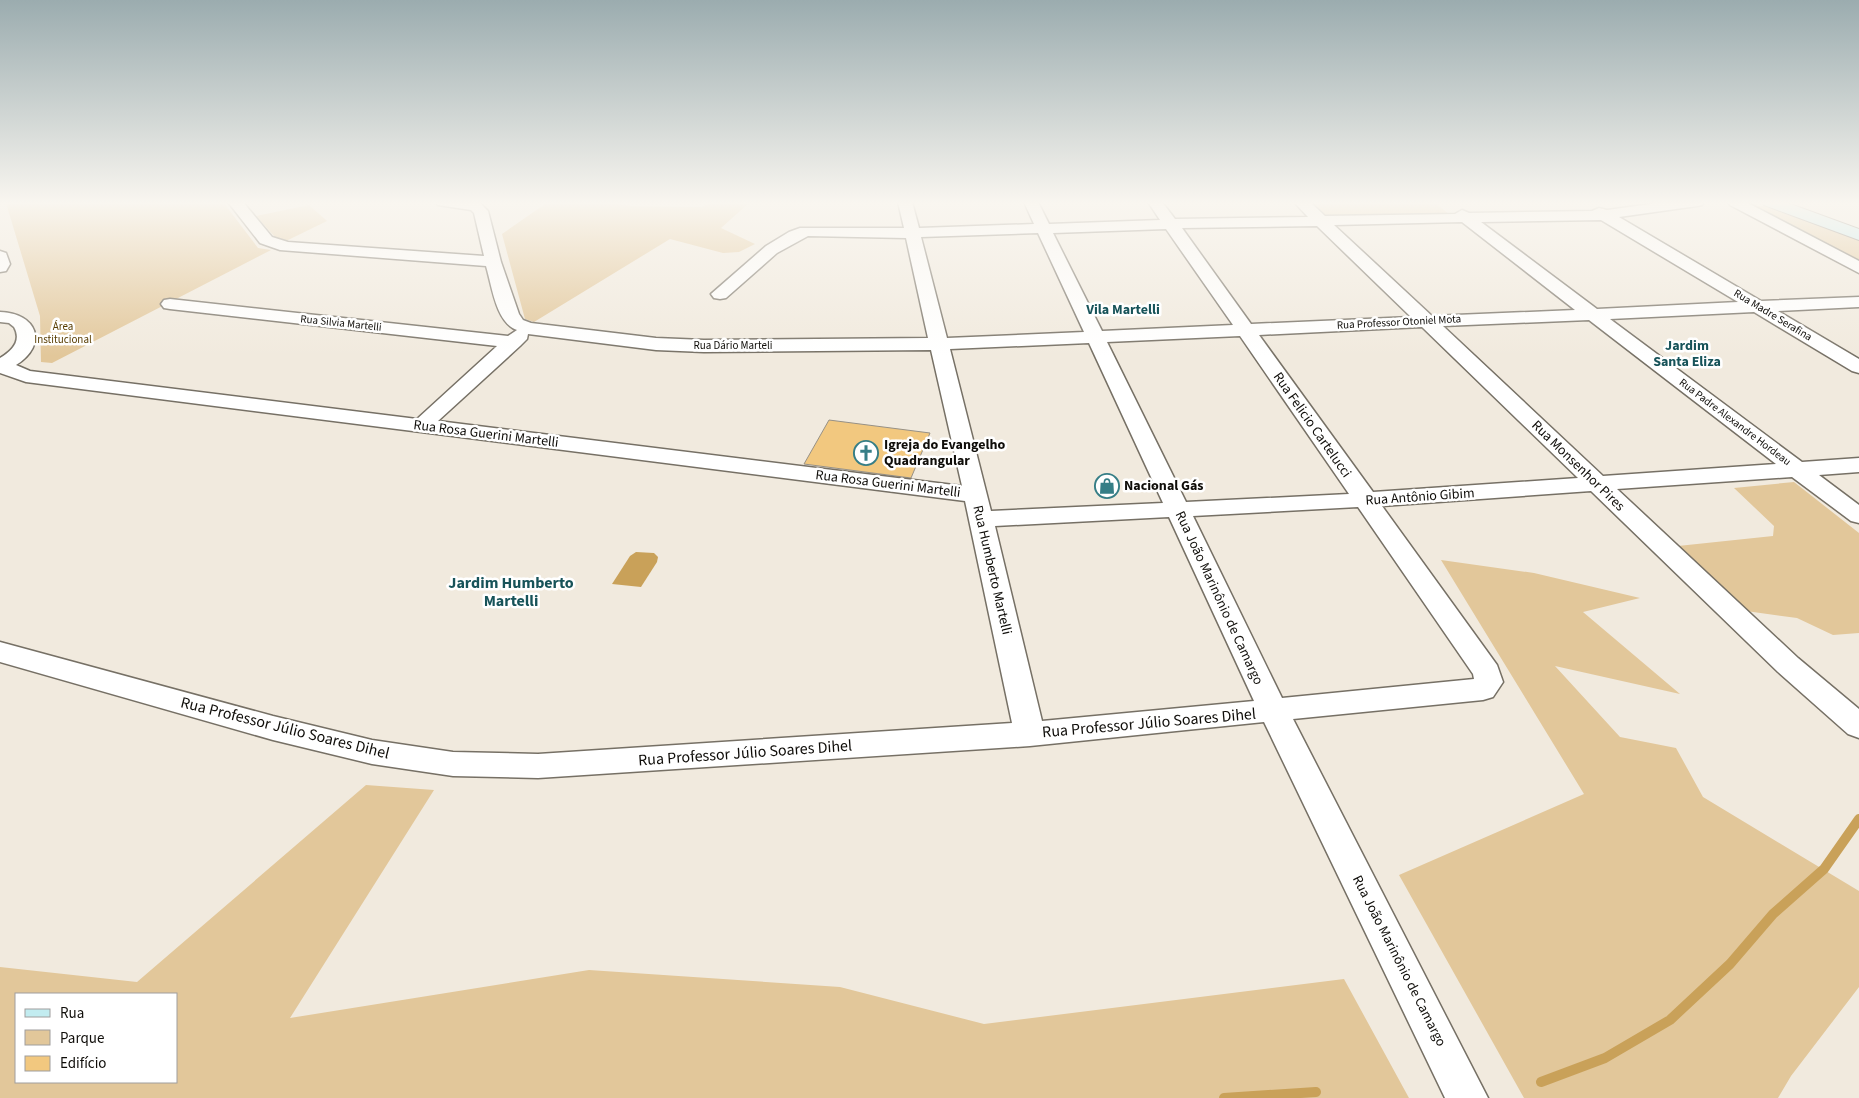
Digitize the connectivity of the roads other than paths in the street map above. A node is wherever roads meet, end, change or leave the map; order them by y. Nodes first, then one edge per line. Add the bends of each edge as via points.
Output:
1 (372, 253) edge
2 (491, 253) edge
3 (768, 253) edge
4 (919, 253) edge
5 (1055, 253) edge
6 (1191, 253) edge
7 (1356, 253) edge
8 (1513, 253) edge
9 (1669, 253) edge
10 (1831, 253) edge
11 (0, 256) edge
12 (493, 262) junction
13 (0, 267) edge
14 (1859, 268) edge
15 (720, 294) dead end
16 (1859, 302) edge
17 (170, 304) dead end
18 (1758, 305) junction
19 (1591, 313) junction
20 (2, 317) edge
21 (1426, 321) junction
22 (1245, 329) junction
23 (520, 335) junction
24 (1095, 336) junction
25 (939, 344) junction
26 (0, 366) edge
27 (1859, 367) edge
28 (421, 426) junction
29 (1859, 466) edge
30 (1799, 470) junction
31 (1599, 485) junction
32 (974, 495) junction
33 (1366, 500) junction
34 (1177, 510) junction
35 (1859, 516) edge
36 (982, 520) junction
37 (0, 652) edge
38 (1487, 672) joint
39 (1274, 711) junction
40 (1859, 726) edge
41 (1030, 734) junction
42 (1467, 1098) edge

1 - 12 street
2 - 12 street
3 - 15 street
4 - 25 street, Rua Humberto Martelli
5 - 24 street, Rua João Marinônio de Camargo
6 - 22 street, Rua Felicio Cartelucci
7 - 21 street, Rua Monsenhor Pires
8 - 19 street, Rua Padre Alexandre Hordeau
9 - 18 street, Rua Madre Serafina
10 - 14 street
11 - 13 street
12 - 23 street
16 - 18 street, Rua Professor Otoniel Mota
17 - 23 street, Rua Silvia Martelli
18 - 19 street, Rua Professor Otoniel Mota
18 - 27 street, Rua Madre Serafina
19 - 21 street, Rua Professor Otoniel Mota
19 - 30 street, Rua Padre Alexandre Hordeau
20 - 26 street via 17,319 25,329 26,340 20,353
21 - 22 street, Rua Professor Otoniel Mota
21 - 31 street, Rua Monsenhor Pires
22 - 24 street, Rua Professor Otoniel Mota
22 - 33 street, Rua Felicio Cartelucci
23 - 25 street, Rua Dário Marteli via 704,346
23 - 28 street
24 - 25 street, Rua Professor Otoniel Mota
24 - 34 street, Rua João Marinônio de Camargo
25 - 32 street, Rua Humberto Martelli
26 - 28 street, Rua Rosa Guerini Martelli via 26,376
28 - 32 street, Rua Rosa Guerini Martelli
29 - 30 street, Rua Antônio Gibim
30 - 31 street, Rua Antônio Gibim
30 - 35 street, Rua Padre Alexandre Hordeau
31 - 33 street, Rua Antônio Gibim
31 - 40 street, Rua Monsenhor Pires via 1788,665
32 - 36 street, Rua Humberto Martelli
33 - 34 street, Rua Antônio Gibim
33 - 38 street, Rua Felicio Cartelucci
34 - 36 street, Rua Antônio Gibim
34 - 39 street, Rua João Marinônio de Camargo
36 - 41 street, Rua Humberto Martelli
37 - 41 street, Rua Professor Júlio Soares Dihel via 273,728 372,752 453,764 538,766
38 - 39 street, Rua Professor Júlio Soares Dihel via 1489,682 1483,689
39 - 41 street, Rua Professor Júlio Soares Dihel
39 - 42 street, Rua João Marinônio de Camargo

